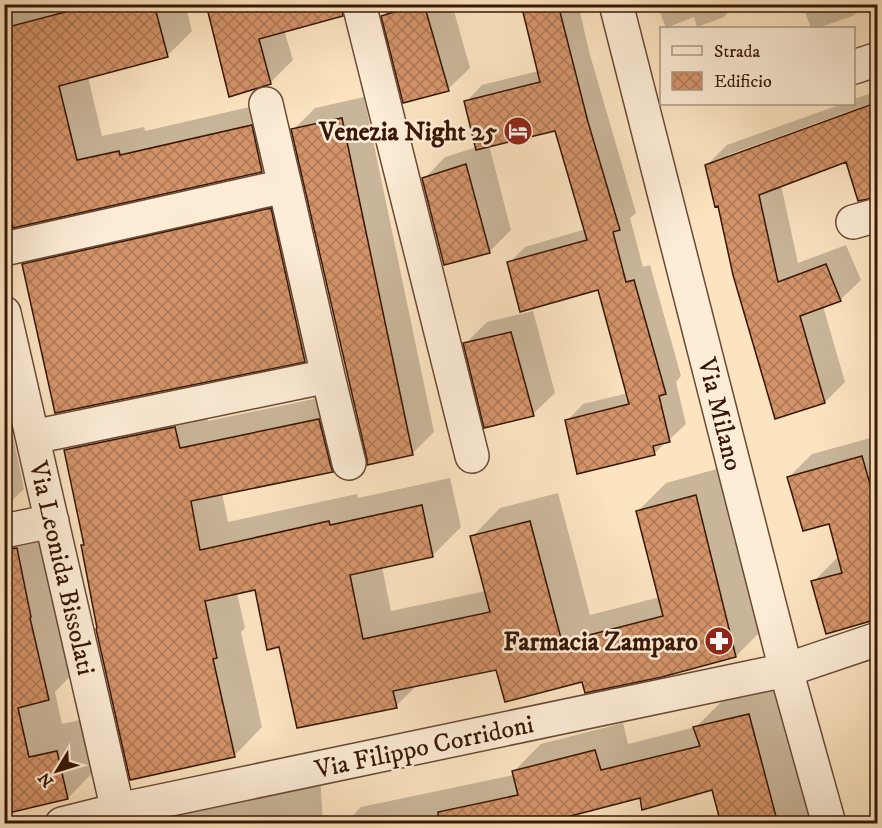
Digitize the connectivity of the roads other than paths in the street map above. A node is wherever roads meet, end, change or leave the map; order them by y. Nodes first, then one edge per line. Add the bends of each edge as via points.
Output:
1 (359, 4) edge
2 (616, 4) edge
3 (878, 59) edge
4 (855, 67) edge
5 (266, 104) dead end
6 (285, 186) junction
7 (4, 249) edge
8 (4, 313) edge
9 (328, 376) junction
10 (33, 437) junction
11 (472, 456) dead end
12 (349, 464) dead end
13 (52, 521) junction
14 (4, 531) edge
15 (878, 639) edge
16 (786, 670) junction
17 (120, 817) edge
18 (62, 824) edge
19 (829, 824) edge

1 - 11 street
2 - 16 street, Via Milano
3 - 4 street
5 - 6 street
6 - 7 street
6 - 9 street
8 - 10 street, Via Leonida Bissolati
9 - 10 street
9 - 12 street
10 - 13 street, Via Leonida Bissolati
13 - 14 street
13 - 17 street, Via Leonida Bissolati
15 - 16 street, Via Filippo Corridoni
16 - 17 street, Via Filippo Corridoni
16 - 19 street, Via Milano
17 - 18 street, Via Filippo Corridoni

